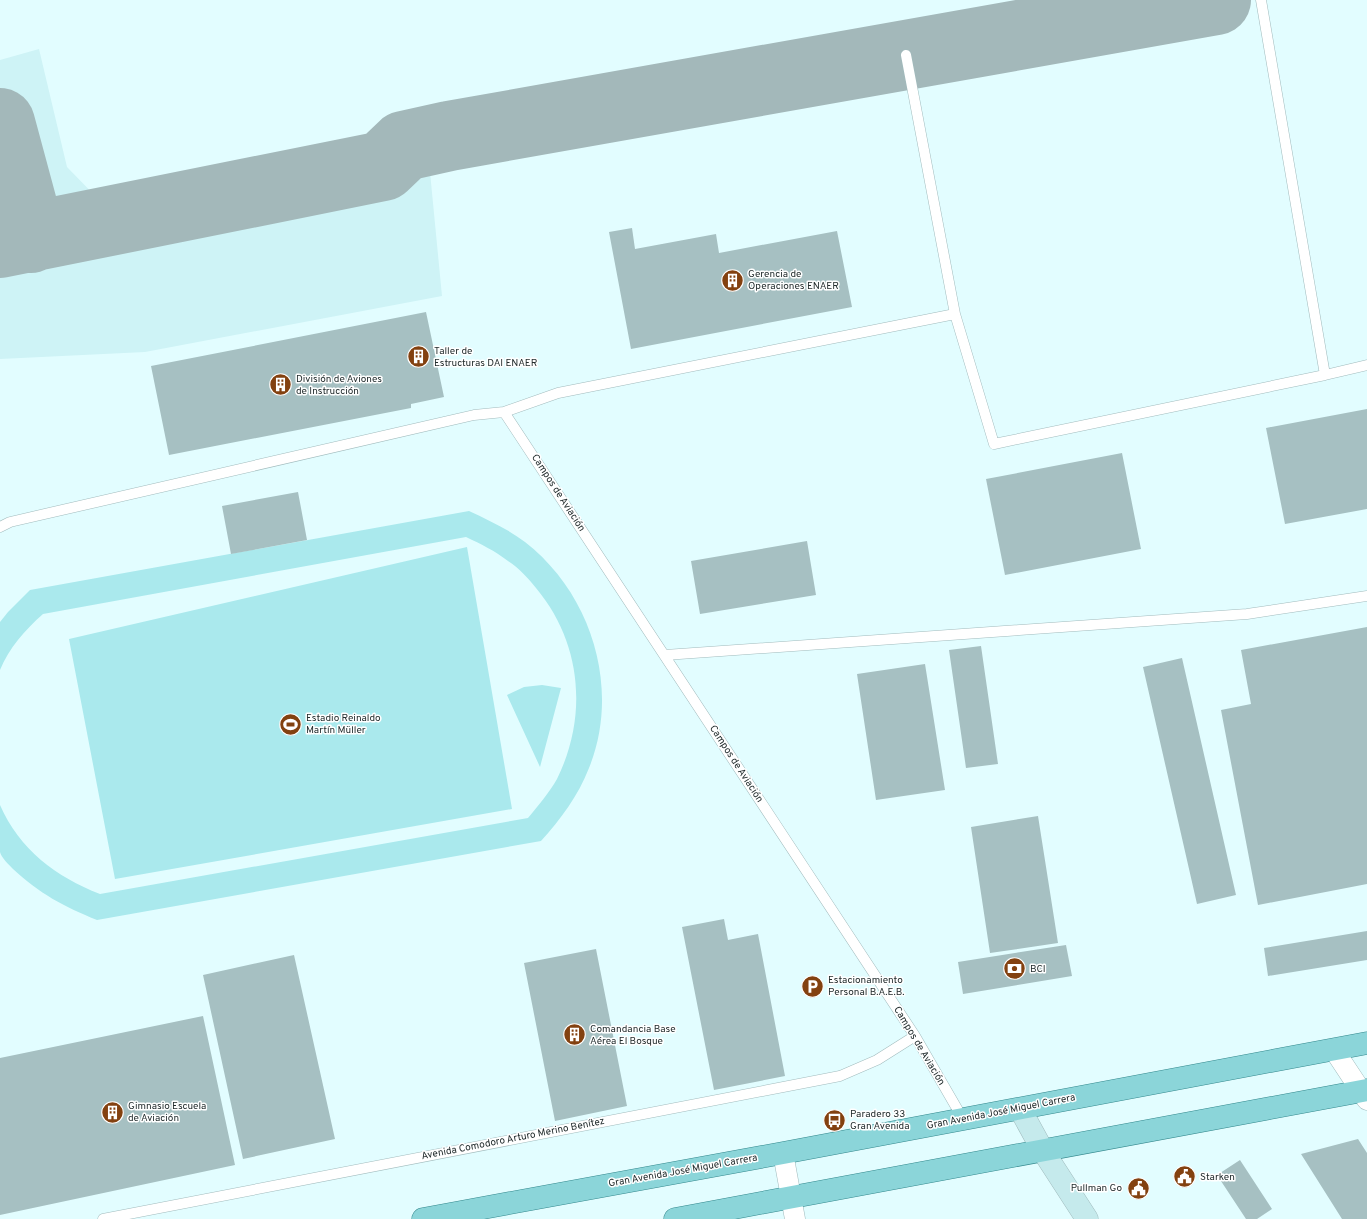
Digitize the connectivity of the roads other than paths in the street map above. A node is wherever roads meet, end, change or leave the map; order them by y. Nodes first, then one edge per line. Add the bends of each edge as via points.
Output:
1 (1261, 0) edge
2 (906, 54) dead end
3 (955, 314) junction
4 (1367, 365) edge
5 (1324, 375) junction
6 (504, 412) junction
7 (0, 527) edge
8 (1367, 596) edge
9 (665, 655) junction
10 (915, 1036) junction
11 (1367, 1043) edge
12 (1334, 1050) junction
13 (1365, 1094) edge
14 (1020, 1109) junction
15 (963, 1119) junction
16 (1043, 1152) junction
17 (783, 1153) junction
18 (791, 1198) junction
19 (103, 1219) edge
20 (423, 1219) edge
21 (675, 1219) edge
22 (795, 1219) edge
23 (1087, 1219) edge

1 - 5 lane
2 - 3 lane
3 - 5 lane via 994,444
3 - 6 lane via 558,393
4 - 5 lane
6 - 7 lane via 474,415 10,522
6 - 9 lane, Campos de Aviación
8 - 9 lane via 1246,614
9 - 10 lane, Campos de Aviación
10 - 15 lane, Campos de Aviación
10 - 19 lane, Avenida Comodoro Arturo Merino Benítez via 877,1060 840,1076
11 - 12 main road, Gran Avenida José Miguel Carrera
12 - 13 street
12 - 14 main road, Gran Avenida José Miguel Carrera
13 - 16 main road
14 - 15 main road, Gran Avenida José Miguel Carrera
14 - 16 main road
15 - 17 main road, Gran Avenida José Miguel Carrera
16 - 18 main road
16 - 23 main road
17 - 18 street
17 - 20 main road, Gran Avenida José Miguel Carrera
18 - 21 main road
18 - 22 street

